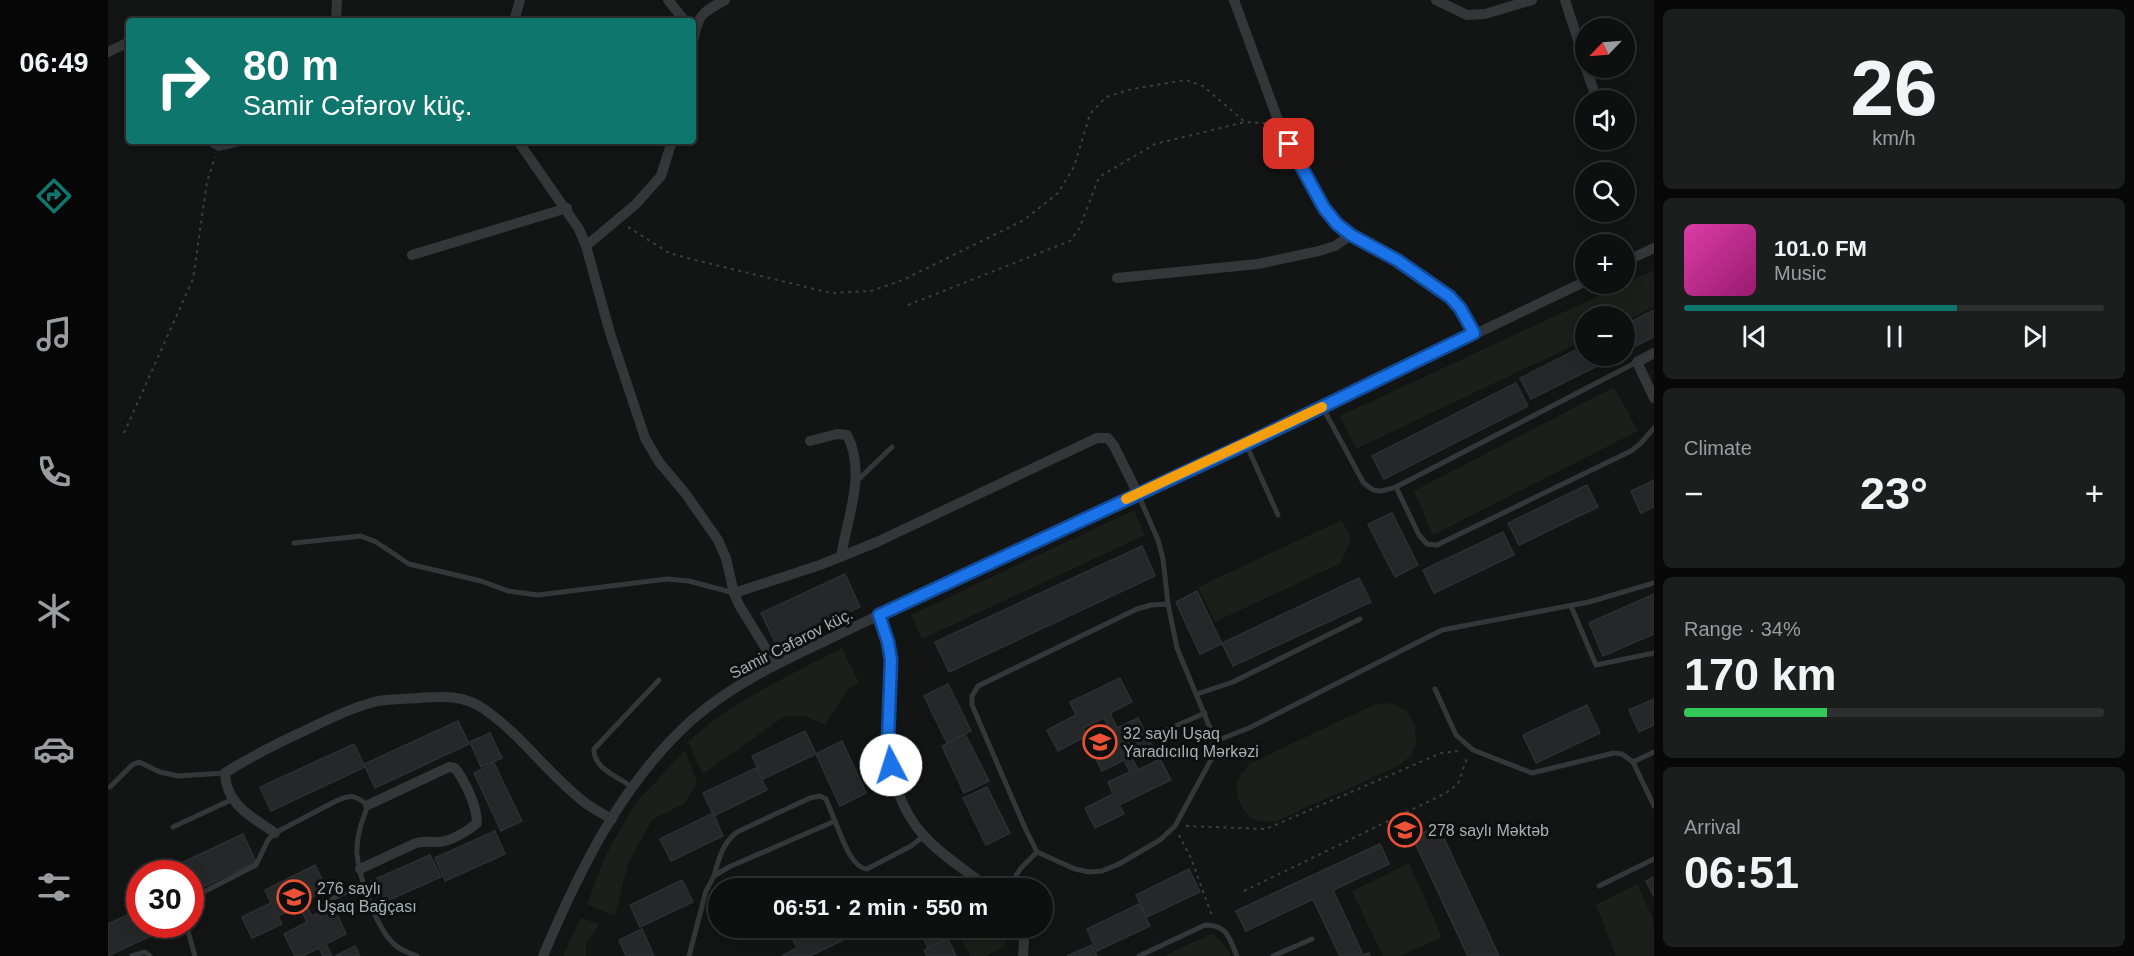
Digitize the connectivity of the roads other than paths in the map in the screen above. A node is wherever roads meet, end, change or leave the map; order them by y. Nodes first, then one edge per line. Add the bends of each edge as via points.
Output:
1 (337, 0) edge
2 (520, 0) edge
3 (668, 0) edge
4 (725, 0) edge
5 (1234, 0) edge
6 (1436, 0) edge
7 (1532, 0) edge
8 (1565, 0) edge
9 (336, 18) edge
10 (515, 18) edge
11 (683, 18) edge
12 (696, 30) edge
13 (1575, 31) edge
14 (126, 43) edge
15 (108, 52) edge
16 (520, 144) edge
17 (671, 144) edge
18 (567, 208) junction
19 (1351, 235) junction
20 (586, 246) junction
21 (1654, 248) edge
22 (412, 255) dead end
23 (1635, 257) edge
24 (1117, 278) dead end
25 (1575, 285) edge
26 (1474, 333) junction
27 (1654, 354) edge
28 (1637, 362) junction
29 (1654, 398) edge
30 (1322, 407) junction
31 (1654, 428) edge
32 (810, 441) dead end
33 (1246, 444) junction
34 (892, 447) dead end
35 (856, 482) junction
36 (1396, 487) junction
37 (1138, 494) junction
38 (1278, 515) dead end
39 (294, 543) dead end
40 (841, 557) junction
41 (1654, 583) edge
42 (734, 593) junction
43 (1168, 604) junction
44 (1570, 606) junction
45 (879, 615) junction
46 (1360, 619) dead end
47 (1654, 653) edge
48 (776, 665) junction
49 (659, 680) dead end
50 (1435, 689) dead end
51 (1197, 694) junction
52 (1205, 713) junction
53 (1155, 735) dead end
54 (1214, 742) junction
55 (1654, 752) edge
56 (1634, 762) junction
57 (225, 773) junction
58 (631, 786) junction
59 (110, 787) dead end
60 (233, 799) junction
61 (368, 805) junction
62 (1654, 806) edge
63 (612, 819) junction
64 (835, 821) junction
65 (173, 827) dead end
66 (275, 833) junction
67 (924, 836) junction
68 (1037, 852) junction
69 (1654, 860) edge
70 (360, 868) junction
71 (714, 876) junction
72 (976, 878) edge
73 (1014, 878) edge
74 (364, 884) junction
75 (1599, 886) dead end
76 (204, 892) edge
77 (327, 901) dead end
78 (190, 938) edge
79 (1023, 938) edge
80 (1312, 939) dead end
81 (132, 956) edge
82 (150, 956) edge
83 (195, 956) edge
84 (417, 956) edge
85 (543, 956) edge
86 (689, 956) edge
87 (1023, 956) edge
88 (1139, 956) edge
89 (1236, 956) edge
90 (1273, 956) edge

1 - 9 street
2 - 10 street
3 - 11 street
4 - 12 street via 702,13
5 - 19 street via 1279,123 1299,165 1324,208
6 - 7 street via 1467,15 1485,14
8 - 13 street
14 - 15 street
16 - 18 street
17 - 20 street via 661,176 618,221
18 - 20 street
18 - 22 street
19 - 24 street via 1319,251 1258,264
19 - 26 street via 1397,260 1450,297
20 - 42 street via 645,438 718,540
21 - 23 street
25 - 26 street, Samir Cəfərov küç.
26 - 30 street, Samir Cəfərov küç.
27 - 28 street
28 - 29 street
28 - 36 lane
30 - 33 street, Samir Cəfərov küç.
30 - 36 lane via 1363,482 1381,492
31 - 36 lane via 1631,451 1437,545 1427,544 1419,535
32 - 35 street via 847,435
33 - 37 street, Samir Cəfərov küç.
33 - 38 lane
34 - 35 lane
35 - 40 street
37 - 40 street via 1114,446 1108,438 1097,438
37 - 43 lane via 1158,540
37 - 45 street, Samir Cəfərov küç.
39 - 42 lane via 361,536 409,564 508,591 538,595 668,579
40 - 42 street
41 - 44 lane
42 - 48 street
43 - 51 lane via 1177,648
43 - 68 lane via 1137,609 978,686 972,696 972,705
44 - 47 lane via 1596,665
44 - 54 lane via 1442,630 1250,728
45 - 48 street, Samir Cəfərov küç.
45 - 67 street via 891,660 891,765 898,791
46 - 51 lane via 1240,679
48 - 58 street, Samir Cəfərov küç. via 733,689 693,719
49 - 58 lane via 594,749 598,764
50 - 56 lane via 1456,735 1473,750 1532,773 1614,753
51 - 52 lane
52 - 53 lane
52 - 54 lane
54 - 68 lane via 1213,756 1175,826 1160,840 1102,871 1075,868
55 - 56 lane
56 - 62 lane
57 - 59 lane via 178,776 139,762
57 - 60 street
57 - 63 street via 252,756 360,706 379,701 457,697 484,709 577,795
58 - 63 street, Samir Cəfərov küç.
60 - 65 lane
60 - 66 street via 239,808
61 - 66 lane via 356,796 346,796
61 - 70 lane via 359,831
61 - 70 street via 449,767 460,774 477,823 447,840 416,843
63 - 85 street, Samir Cəfərov küç.
64 - 67 lane via 861,869 893,856
64 - 71 lane
64 - 71 lane via 826,799 810,798 737,832 720,853
66 - 76 lane via 256,865
67 - 72 street
68 - 73 lane
69 - 75 lane
70 - 74 lane
71 - 86 lane via 706,891
74 - 77 lane
74 - 84 lane via 393,944
78 - 83 lane
79 - 87 street
80 - 90 lane
81 - 82 lane via 145,952
88 - 89 lane via 1205,926 1222,928

